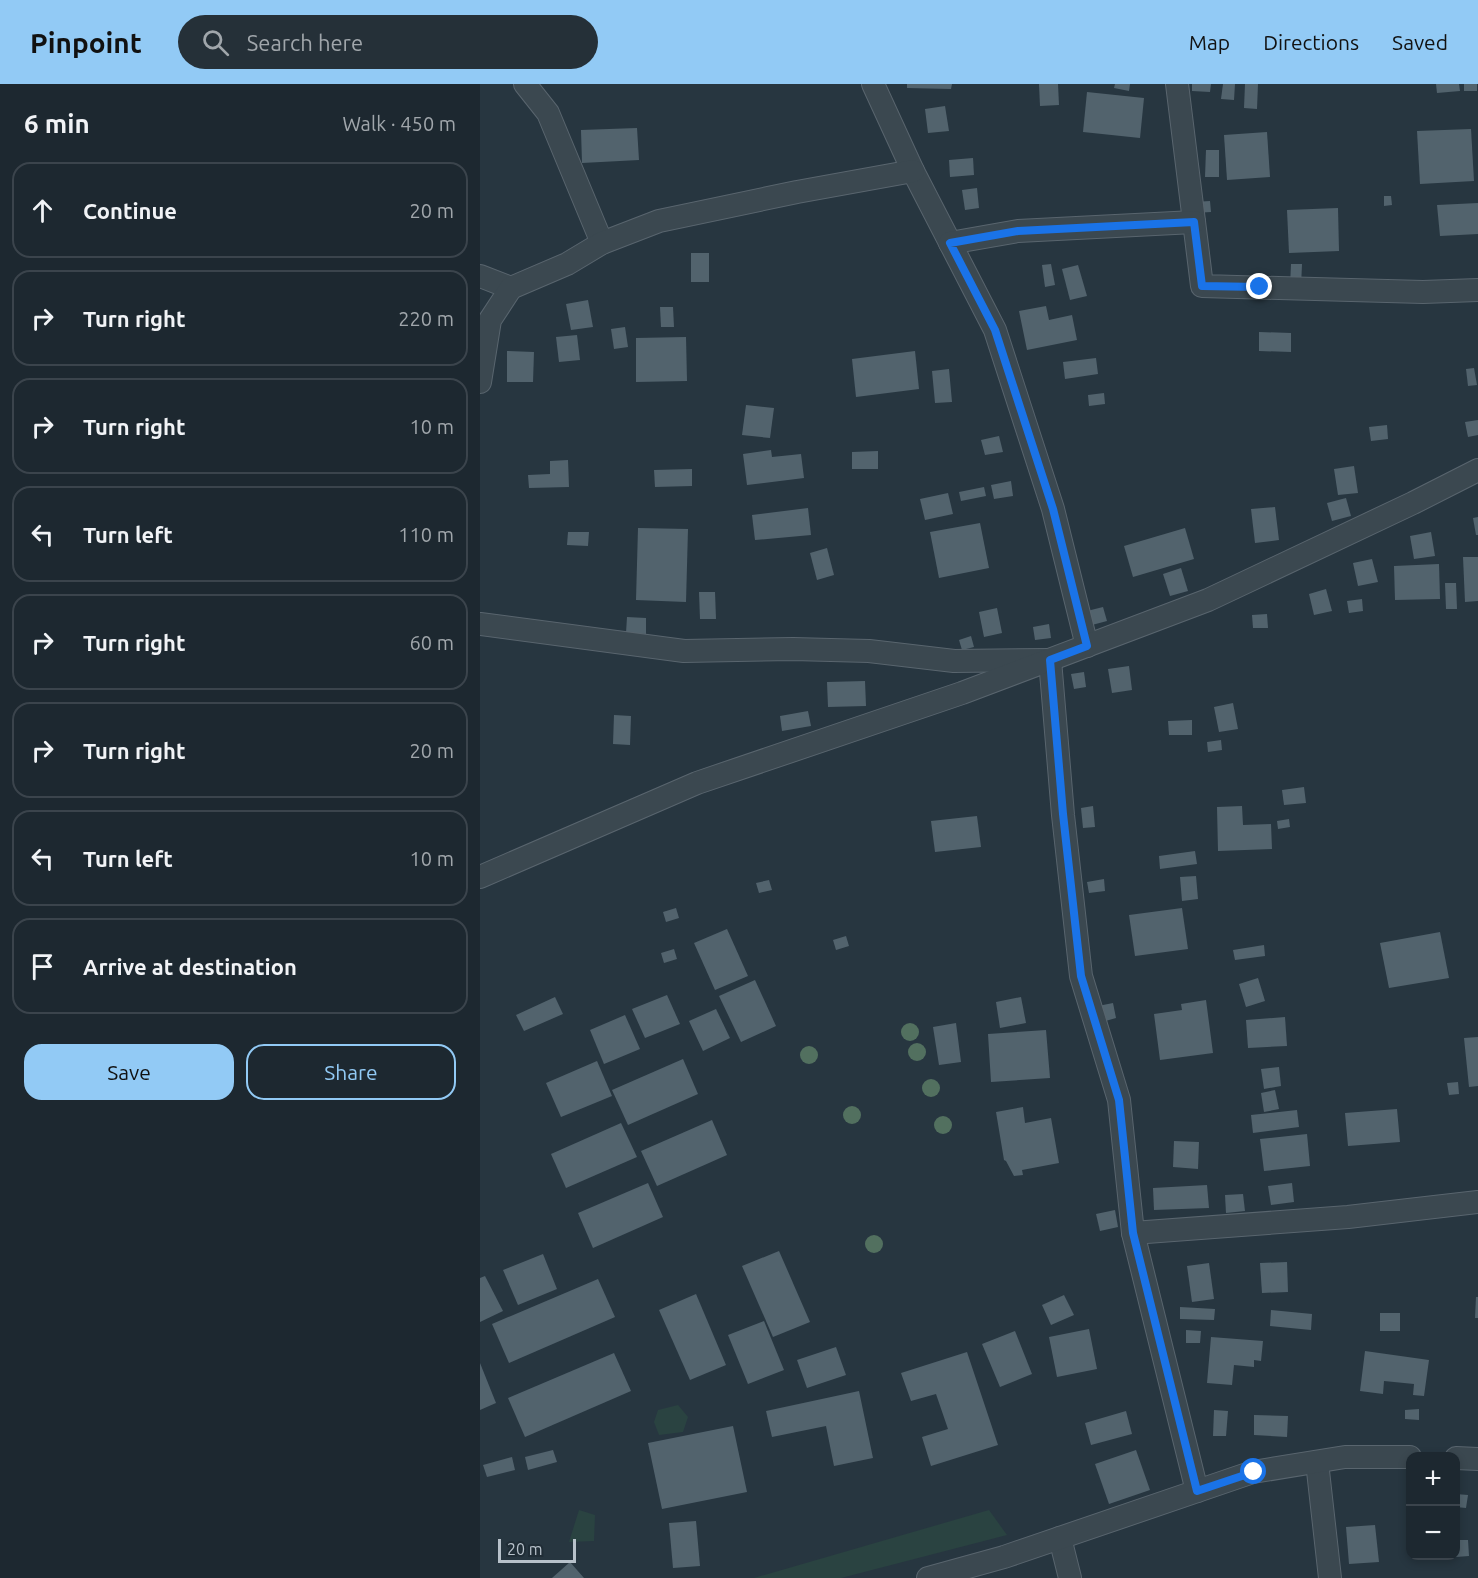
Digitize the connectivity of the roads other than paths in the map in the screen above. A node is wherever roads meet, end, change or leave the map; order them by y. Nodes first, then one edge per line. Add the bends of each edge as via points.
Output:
1 (525, 84) edge
2 (873, 84) edge
3 (1177, 84) edge
4 (912, 171) junction
5 (1194, 222) junction
6 (602, 243) junction
7 (950, 243) junction
8 (480, 276) edge
9 (510, 288) junction
10 (1478, 290) edge
11 (483, 350) edge
12 (480, 382) edge
13 (1478, 470) edge
14 (480, 624) edge
15 (1087, 646) junction
16 (1050, 660) junction
17 (480, 877) edge
18 (1478, 1202) edge
19 (1133, 1233) junction
20 (1406, 1457) edge
21 (1460, 1458) edge
22 (1478, 1459) edge
23 (1317, 1462) junction
24 (1197, 1491) junction
25 (1060, 1538) junction
26 (928, 1578) edge
27 (1070, 1578) edge
28 (1330, 1578) edge

1 - 6 street via 548,113
2 - 4 street
3 - 5 street
4 - 6 street via 659,222
4 - 7 street
5 - 7 street via 1018,231
5 - 10 street via 1202,286
6 - 9 street via 567,264
7 - 15 street via 995,330 1053,509
8 - 9 street
9 - 11 street via 490,320
11 - 12 street
13 - 15 street via 1208,600
14 - 16 street via 684,651 793,649 869,651 954,661
15 - 16 street
16 - 17 street via 697,783
16 - 19 street via 1081,976 1119,1100
18 - 19 street via 1348,1217
19 - 24 street
20 - 23 street via 1345,1457
21 - 22 street
23 - 24 street via 1254,1472
23 - 28 street
24 - 25 street
25 - 26 street
25 - 27 street

